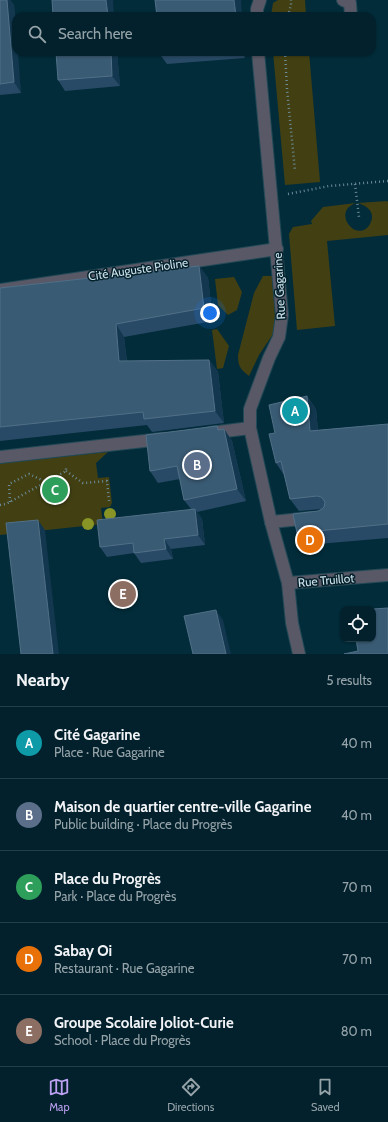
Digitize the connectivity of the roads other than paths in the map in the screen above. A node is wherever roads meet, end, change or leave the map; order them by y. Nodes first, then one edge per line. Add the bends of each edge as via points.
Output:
1 (260, 0) edge
2 (343, 0) edge
3 (257, 12) edge
4 (351, 12) edge
5 (258, 56) edge
6 (277, 249) junction
7 (0, 290) edge
8 (250, 428) junction
9 (196, 435) edge
10 (173, 437) edge
11 (0, 457) edge
12 (326, 516) edge
13 (271, 522) junction
14 (388, 575) edge
15 (288, 583) junction
16 (299, 654) edge

1 - 3 street
2 - 4 street via 350,3
5 - 6 street, Rue Gagarine
6 - 7 street, Cité Auguste Pioline
6 - 8 street, Rue Gagarine via 282,315 279,337 263,371 250,409
8 - 9 street
8 - 13 street, Rue Gagarine
10 - 11 street
12 - 13 street
13 - 15 street, Rue Gagarine
14 - 15 street, Rue Truillot
15 - 16 street, Rue Truillot via 292,623

